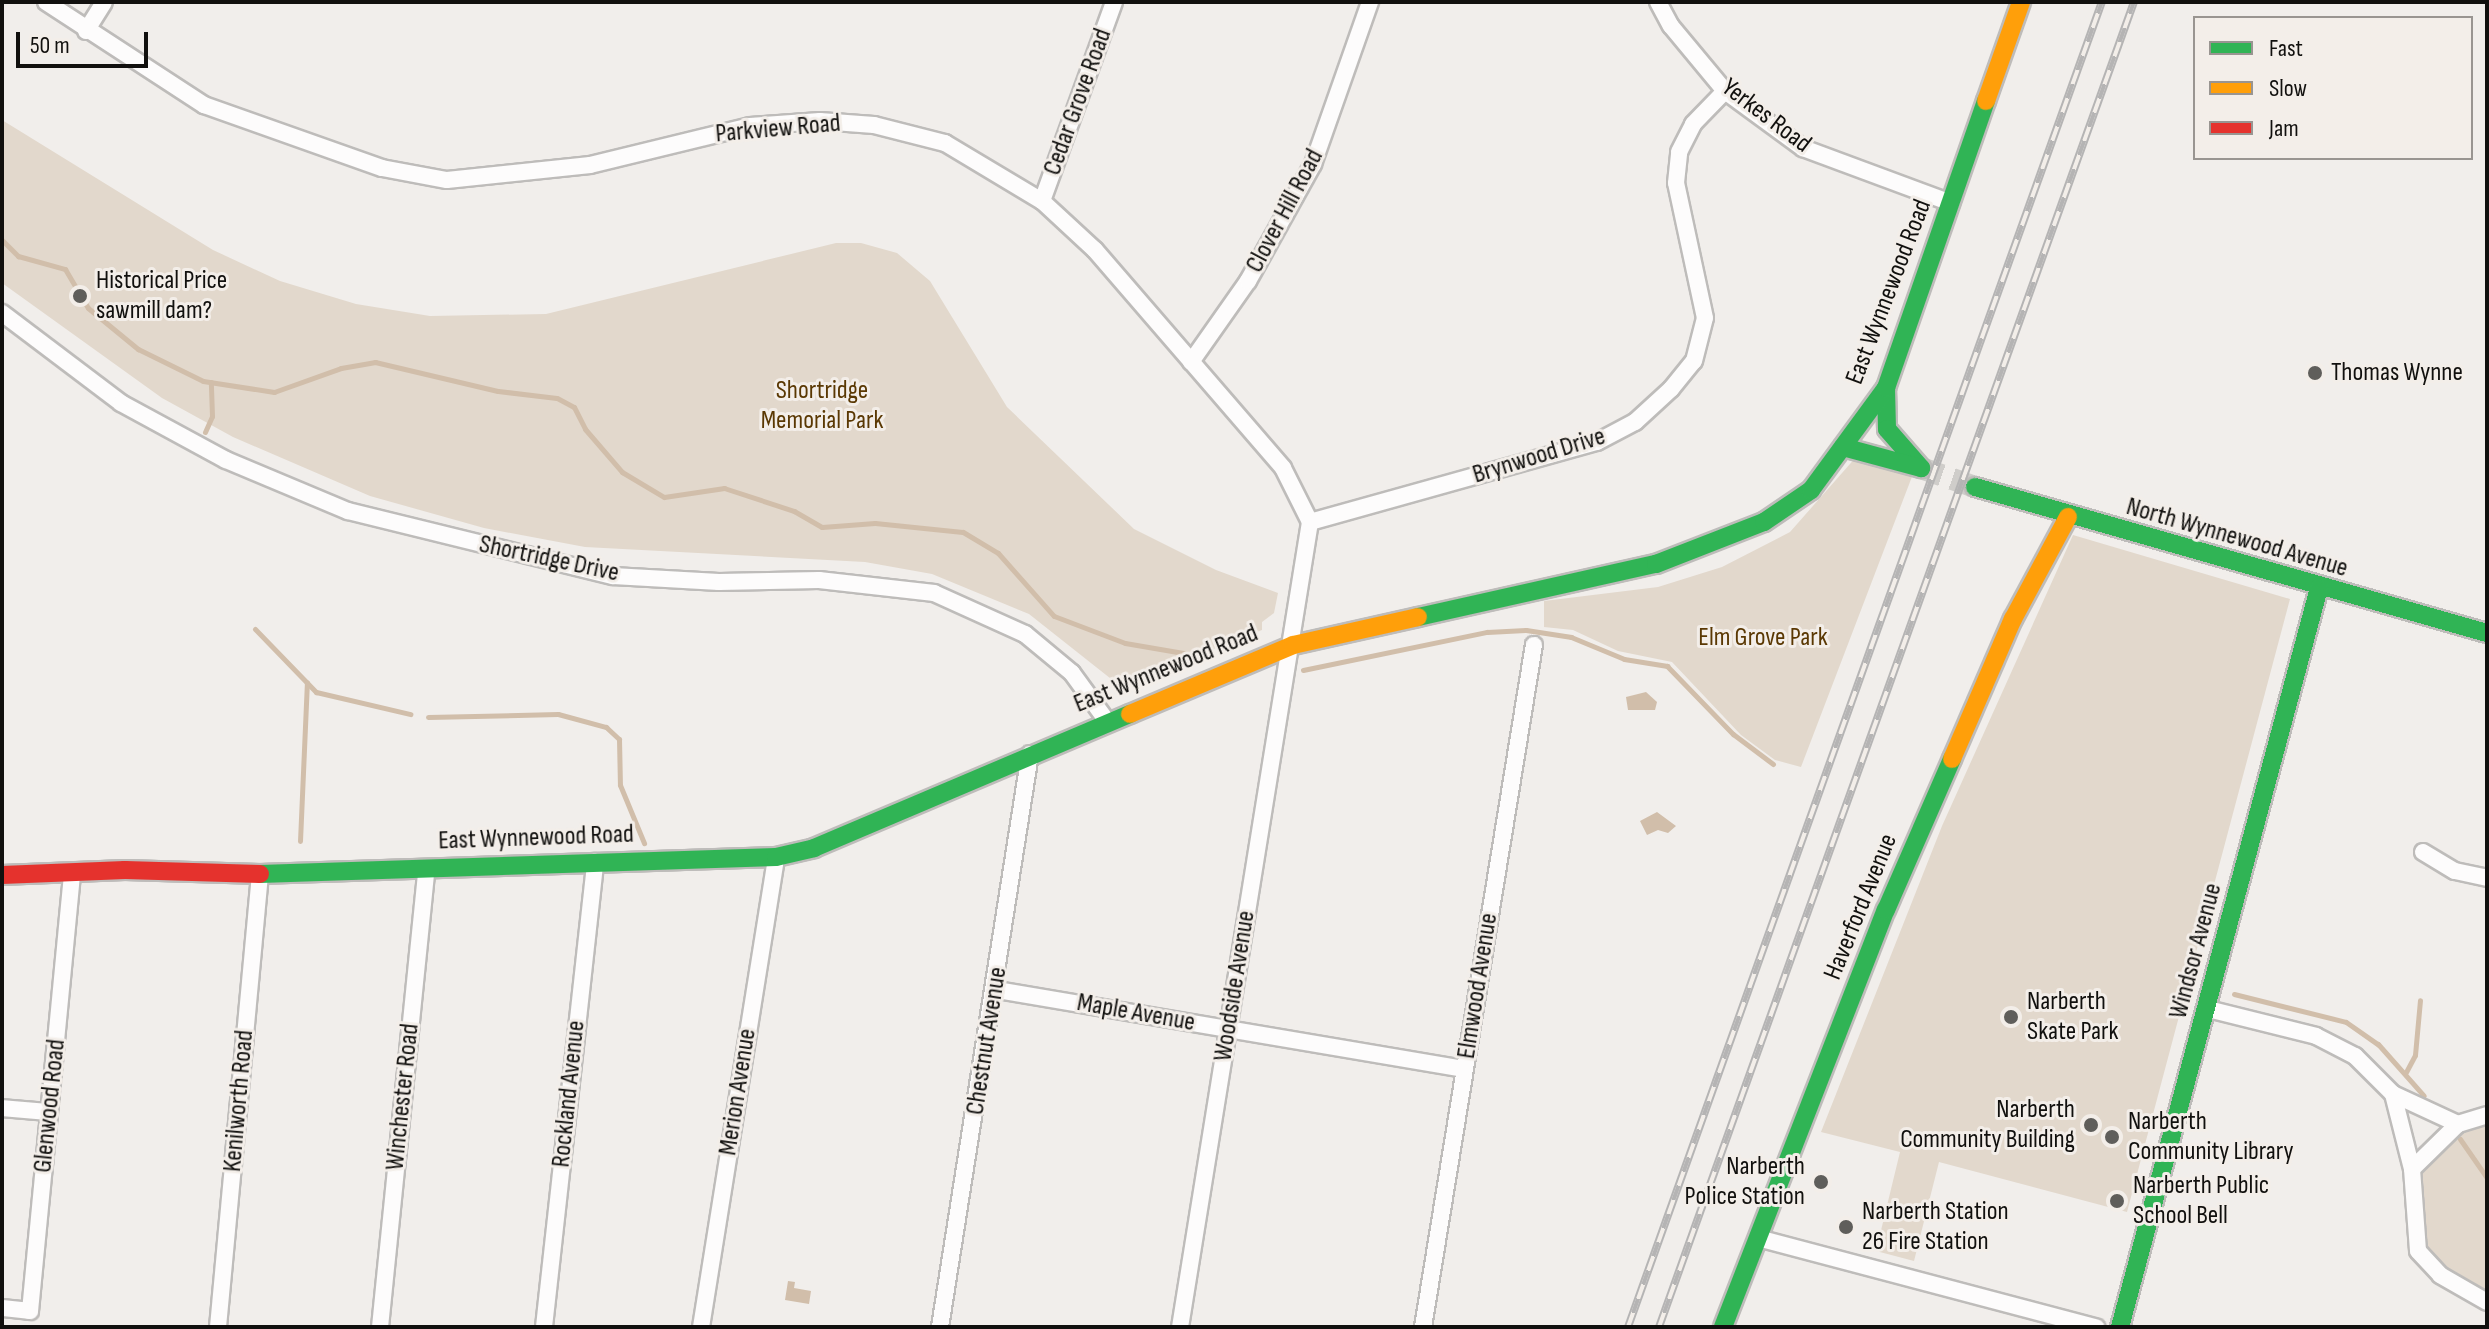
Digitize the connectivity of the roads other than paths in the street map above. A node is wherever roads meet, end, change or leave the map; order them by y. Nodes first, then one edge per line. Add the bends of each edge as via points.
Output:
1 (46, 2) edge
2 (104, 2) edge
3 (1114, 2) edge
4 (1370, 2) edge
5 (1658, 2) edge
6 (2021, 2) edge
7 (86, 31) junction
8 (1725, 91) junction
9 (1042, 201) junction
10 (1951, 203) junction
11 (2, 313) edge
12 (1191, 362) junction
13 (1886, 388) junction
14 (1843, 447) junction
15 (1975, 487) tunnel mouth
16 (2068, 517) junction
17 (1310, 522) junction
18 (2319, 588) junction
19 (2487, 633) edge
20 (1293, 645) junction
21 (1534, 645) dead end
22 (1107, 721) junction
23 (1030, 754) junction
24 (2423, 852) dead end
25 (776, 857) junction
26 (595, 862) junction
27 (427, 868) junction
28 (72, 873) junction
29 (260, 874) junction
30 (2, 875) edge
31 (2487, 878) edge
32 (997, 990) junction
33 (2208, 1009) junction
34 (1228, 1029) junction
35 (1464, 1069) junction
36 (2393, 1094) junction
37 (2, 1108) edge
38 (49, 1112) junction
39 (2487, 1115) edge
40 (2458, 1124) junction
41 (2412, 1169) junction
42 (1758, 1238) junction
43 (2487, 1302) edge
44 (2, 1308) edge
45 (218, 1327) edge
46 (380, 1327) edge
47 (544, 1327) edge
48 (701, 1327) edge
49 (940, 1327) edge
50 (1180, 1327) edge
51 (1423, 1327) edge
52 (1723, 1327) edge
53 (2096, 1327) edge
54 (2120, 1327) edge

1 - 7 street, Parkview Road
2 - 7 street
3 - 9 street, Cedar Grove Road
4 - 12 street, Clover Hill Road via 1313,164 1248,281
5 - 8 street, Yerkes Road via 1671,26
6 - 10 street, East Wynnewood Road
7 - 9 street, Parkview Road via 204,105 382,168 447,180 590,165 750,126 820,121 874,125 945,143
8 - 10 street, Yerkes Road via 1803,148
8 - 17 street, Brynwood Drive via 1693,124 1679,152 1676,183 1705,318 1694,361 1671,389 1635,422 1597,442
9 - 12 street, Parkview Road via 1095,250
10 - 13 street, East Wynnewood Road
11 - 22 street, Shortridge Drive via 121,403 226,460 348,511 613,576 819,580 934,593 1025,634 1072,673
12 - 17 street, Parkview Road via 1283,468
13 - 14 street, East Wynnewood Road
13 - 14 street via 1887,429 1921,468
14 - 20 street, East Wynnewood Road via 1811,490 1764,522 1715,544 1656,564
15 - 16 street, North Wynnewood Avenue
16 - 18 street, North Wynnewood Avenue
16 - 42 street, Haverford Avenue via 2013,619 1892,895
17 - 20 street
18 - 19 street, North Wynnewood Avenue
18 - 33 street, Windsor Avenue
20 - 22 street, East Wynnewood Road
20 - 34 street, Woodside Avenue
21 - 35 street, Elmwood Avenue
22 - 23 street, East Wynnewood Road
23 - 25 street, East Wynnewood Road via 814,848
23 - 32 street, Chestnut Avenue
24 - 31 street via 2455,871
25 - 26 street, East Wynnewood Road
25 - 48 street, Merion Avenue
26 - 27 street, East Wynnewood Road
26 - 47 street, Rockland Avenue
27 - 29 street, East Wynnewood Road
27 - 46 street, Winchester Road
28 - 29 street, East Wynnewood Road
28 - 30 street, East Wynnewood Road
28 - 38 street, Glenwood Road
29 - 45 street, Kenilworth Road
32 - 34 street, Maple Avenue
32 - 49 street, Chestnut Avenue
33 - 36 street via 2316,1036 2355,1056
33 - 54 street, Windsor Avenue
34 - 35 street, Maple Avenue
34 - 50 street, Woodside Avenue
35 - 51 street, Elmwood Avenue
36 - 40 street
36 - 41 street
37 - 38 street
38 - 44 street, Glenwood Road via 30,1311
39 - 40 street
40 - 41 street
41 - 43 street via 2411,1213 2418,1251 2440,1275
42 - 52 street, Haverford Avenue
42 - 53 street

